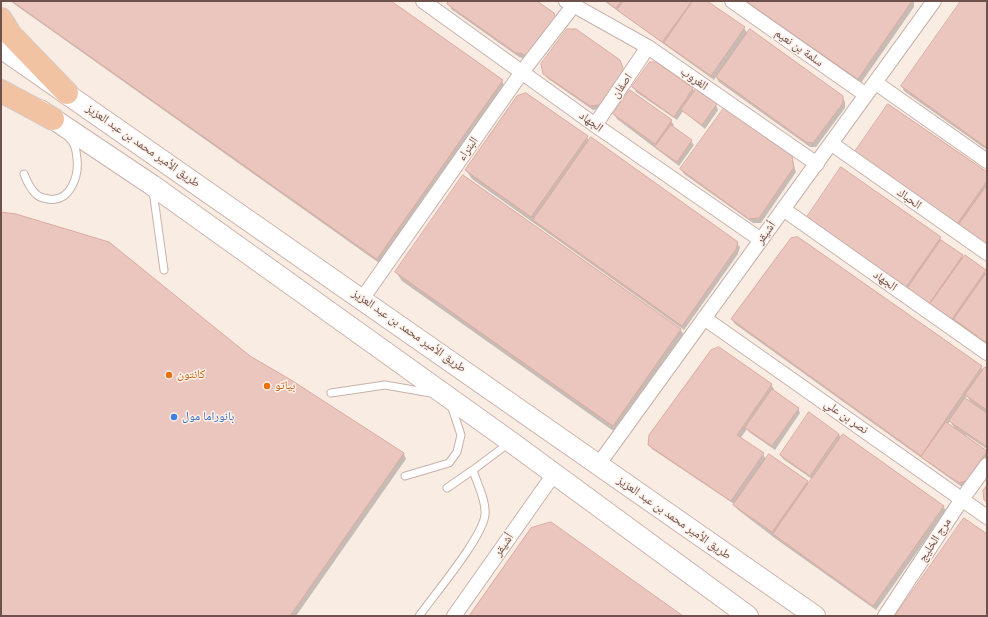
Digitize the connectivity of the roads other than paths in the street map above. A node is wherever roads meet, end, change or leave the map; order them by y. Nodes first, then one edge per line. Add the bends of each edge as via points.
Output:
1 (423, 1) edge
2 (732, 1) edge
3 (934, 1) edge
4 (570, 3) edge
5 (1, 19) edge
6 (648, 47) junction
7 (1, 48) edge
8 (522, 72) junction
9 (1, 81) edge
10 (876, 83) junction
11 (1, 91) edge
12 (67, 93) junction
13 (866, 95) junction
14 (53, 119) junction
15 (595, 125) junction
16 (832, 144) junction
17 (987, 161) edge
18 (817, 164) junction
19 (24, 174) dead end
20 (152, 185) junction
21 (783, 209) junction
22 (761, 240) junction
23 (987, 254) edge
24 (164, 270) dead end
25 (362, 299) junction
26 (704, 318) junction
27 (416, 336) junction
28 (987, 353) edge
29 (399, 361) junction
30 (331, 393) dead end
31 (448, 397) junction
32 (511, 442) junction
33 (598, 465) junction
34 (987, 465) edge
35 (473, 470) junction
36 (554, 474) junction
37 (405, 476) dead end
38 (447, 488) dead end
39 (962, 499) junction
40 (987, 516) edge
41 (419, 616) edge
42 (454, 616) edge
43 (748, 616) edge
44 (815, 616) edge
45 (885, 616) edge

1 - 8 street, الجهاد
2 - 13 street, سلمة بن نعيم
3 - 10 street, أشيقر
4 - 6 street, الغروب
4 - 8 street, البتراء
5 - 12 main road via 11,35
6 - 15 street, اصفان
6 - 18 street, الغروب
7 - 12 main road, طريق الأمير محمد بن عبد العزيز
8 - 15 street, الجهاد
8 - 25 street, البتراء
9 - 14 main road
10 - 13 street, أشيقر
10 - 17 street
11 - 14 main road
12 - 25 main road, طريق الأمير محمد بن عبد العزيز
13 - 16 street, أشيقر
14 - 19 lane via 75,145 75,182 69,191 52,199 38,196
14 - 20 main road
15 - 22 street, الجهاد
16 - 18 street, أشيقر
16 - 23 street, الحباك
18 - 21 street, أشيقر
20 - 24 lane
20 - 29 main road
21 - 22 street, أشيقر
21 - 28 street, الجهاد
22 - 26 street, أشيقر
25 - 27 main road, طريق الأمير محمد بن عبد العزيز
26 - 33 street, أشيقر
26 - 39 street, نصر بن علي
27 - 29 main road
27 - 33 main road, طريق الأمير محمد بن عبد العزيز
29 - 31 main road
30 - 31 lane via 385,385
31 - 32 main road
31 - 37 lane via 461,435 457,452 449,463
32 - 35 lane
32 - 36 main road
33 - 44 main road, طريق الأمير محمد بن عبد العزيز
34 - 39 street, مرج الخليج
35 - 38 lane
35 - 41 lane via 485,515 478,536
36 - 42 street, أشيقر
36 - 43 main road
39 - 40 street, نصر بن علي
39 - 45 street, مرج الخليج

